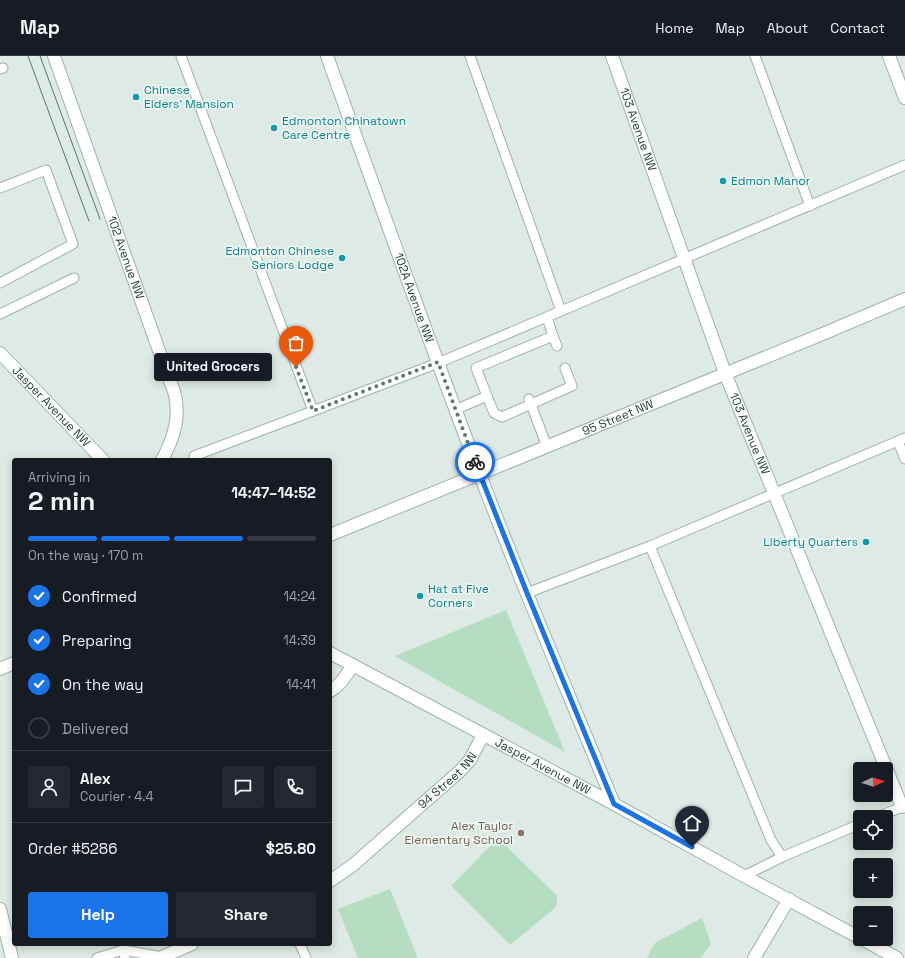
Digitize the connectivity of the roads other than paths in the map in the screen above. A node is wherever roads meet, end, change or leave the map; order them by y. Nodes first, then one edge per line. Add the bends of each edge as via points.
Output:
1 (54, 56) edge
2 (181, 56) edge
3 (327, 56) edge
4 (470, 56) edge
5 (612, 56) edge
6 (755, 56) edge
7 (889, 56) edge
8 (905, 98) edge
9 (905, 166) edge
10 (0, 188) edge
11 (810, 206) junction
12 (685, 259) junction
13 (74, 278) dead end
14 (0, 283) edge
15 (905, 299) edge
16 (562, 311) junction
17 (0, 314) edge
18 (546, 317) junction
19 (553, 336) junction
20 (557, 346) dead end
21 (0, 353) edge
22 (438, 362) junction
23 (565, 368) dead end
24 (725, 373) junction
25 (487, 396) junction
26 (530, 401) junction
27 (455, 410) junction
28 (313, 411) junction
29 (901, 440) edge
30 (547, 447) junction
31 (194, 456) dead end
32 (101, 458) edge
33 (163, 458) edge
34 (905, 459) edge
35 (480, 474) junction
36 (774, 494) junction
37 (332, 534) edge
38 (650, 546) junction
39 (527, 593) junction
40 (332, 654) edge
41 (12, 664) edge
42 (353, 665) junction
43 (0, 669) edge
44 (332, 690) edge
45 (483, 735) junction
46 (614, 804) junction
47 (903, 806) edge
48 (893, 810) edge
49 (853, 827) edge
50 (782, 857) junction
51 (744, 876) junction
52 (332, 880) edge
53 (789, 899) junction
54 (0, 909) edge
55 (853, 934) edge
56 (187, 946) edge
57 (299, 946) edge
58 (300, 946) edge
59 (875, 946) edge
60 (124, 954) edge
61 (162, 957) edge
62 (12, 958) edge
63 (96, 958) edge
64 (299, 958) edge
65 (306, 958) edge
66 (754, 958) edge
67 (897, 958) edge

1 - 33 street, 102 Avenue NW via 174,390 176,423
2 - 28 lane
3 - 22 street, 102A Avenue NW
4 - 16 lane
5 - 12 street, 103 Avenue NW
6 - 11 lane
7 - 8 street
9 - 11 lane
10 - 14 lane via 46,170 73,244
11 - 12 lane
12 - 16 lane
12 - 24 street, 103 Avenue NW
13 - 17 lane
15 - 24 street, 95 Street NW
16 - 18 lane
18 - 19 lane
18 - 22 lane
19 - 20 lane
19 - 25 lane via 513,357 476,368
21 - 32 street, Jasper Avenue NW
22 - 27 street, 102A Avenue NW
22 - 28 lane
23 - 26 lane via 572,386
24 - 30 street, 95 Street NW
24 - 36 street, 103 Avenue NW
25 - 26 lane via 494,414 502,417 510,410
25 - 27 lane
26 - 30 lane
27 - 35 street, 102A Avenue NW
28 - 31 lane
29 - 34 lane
29 - 36 lane
30 - 35 street, 95 Street NW
35 - 37 street, 95 Street NW
35 - 39 street, 102A Avenue NW
36 - 38 lane
36 - 47 street, 103 Avenue NW
38 - 39 lane
38 - 50 lane via 771,840
39 - 46 street, 102A Avenue NW
40 - 42 street, Jasper Avenue NW
41 - 43 street
42 - 44 street via 343,681
42 - 45 street, Jasper Avenue NW
45 - 46 street, Jasper Avenue NW
45 - 52 street, 94 Street NW via 470,760 460,772
46 - 51 street, Jasper Avenue NW
47 - 48 lane
49 - 50 lane
50 - 51 lane
51 - 53 street, Jasper Avenue NW
53 - 55 street, Jasper Avenue NW
53 - 66 street
54 - 62 street
56 - 61 street
57 - 64 lane
58 - 65 lane
59 - 67 street, Jasper Avenue NW
60 - 61 lane
60 - 63 lane

